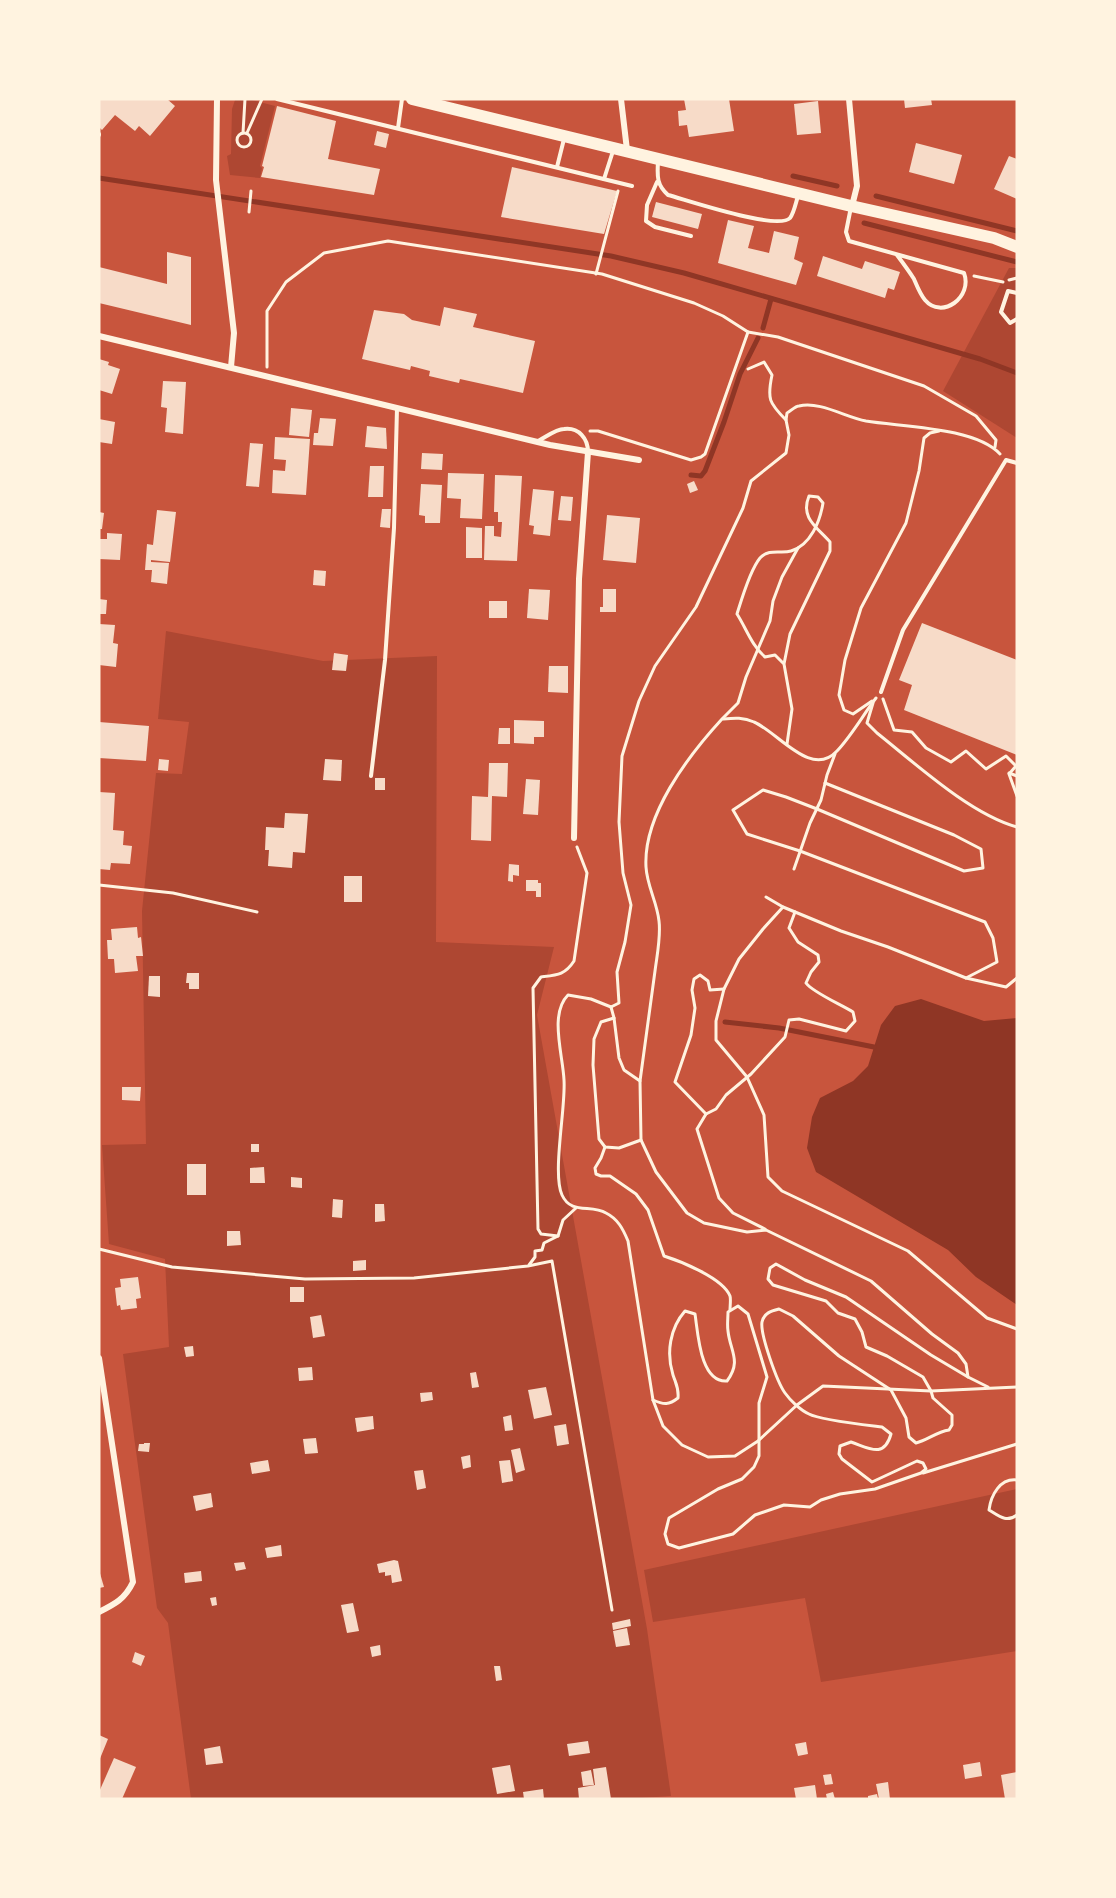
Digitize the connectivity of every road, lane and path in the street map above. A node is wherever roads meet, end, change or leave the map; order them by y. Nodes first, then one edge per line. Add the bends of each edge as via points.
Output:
1 (217, 99) edge
2 (245, 99) edge
3 (262, 99) edge
4 (277, 99) edge
5 (402, 99) edge
6 (412, 99) edge
7 (621, 99) edge
8 (849, 99) edge
9 (398, 128) junction
10 (245, 133) junction
11 (565, 136) junction
12 (614, 147) junction
13 (627, 150) junction
14 (658, 160) junction
15 (557, 167) junction
16 (604, 179) junction
17 (657, 181) junction
18 (620, 183) junction
19 (632, 186) dead end
20 (251, 191) dead end
21 (800, 192) junction
22 (851, 206) junction
23 (249, 212) dead end
24 (691, 236) dead end
25 (1017, 247) edge
26 (897, 255) junction
27 (964, 273) junction
28 (596, 274) junction
29 (1017, 278) edge
30 (1017, 293) edge
31 (1017, 320) edge
32 (748, 332) junction
33 (99, 336) edge
34 (231, 367) junction
35 (748, 369) dead end
36 (267, 376) junction
37 (397, 407) junction
38 (786, 420) junction
39 (579, 431) junction
40 (940, 431) junction
41 (538, 441) junction
42 (995, 448) junction
43 (588, 452) junction
44 (639, 460) dead end
45 (1006, 460) junction
46 (1017, 463) edge
47 (817, 526) junction
48 (799, 546) junction
49 (757, 650) junction
50 (784, 664) junction
51 (880, 692) junction
52 (874, 700) junction
53 (722, 719) junction
54 (787, 744) junction
55 (836, 753) junction
56 (1010, 773) junction
57 (371, 776) dead end
58 (1017, 776) edge
59 (825, 783) junction
60 (1017, 796) edge
61 (817, 809) junction
62 (1017, 827) edge
63 (574, 838) joint
64 (800, 851) junction
65 (794, 869) dead end
66 (99, 885) edge
67 (766, 897) dead end
68 (783, 907) junction
69 (257, 912) dead end
70 (795, 912) junction
71 (966, 978) junction
72 (1017, 978) edge
73 (724, 989) junction
74 (611, 1007) junction
75 (614, 1018) junction
76 (747, 1077) junction
77 (640, 1081) junction
78 (706, 1114) junction
79 (640, 1140) junction
80 (604, 1147) junction
81 (576, 1208) junction
82 (766, 1230) junction
83 (558, 1236) junction
84 (99, 1249) edge
85 (528, 1266) junction
86 (730, 1310) junction
87 (1017, 1329) edge
88 (99, 1358) edge
89 (968, 1377) junction
90 (1017, 1387) edge
91 (989, 1388) junction
92 (891, 1390) junction
93 (931, 1390) junction
94 (653, 1400) junction
95 (797, 1405) junction
96 (758, 1441) junction
97 (1017, 1444) edge
98 (921, 1473) junction
99 (1017, 1480) edge
100 (1017, 1515) edge
101 (612, 1610) dead end
102 (99, 1612) edge

1 - 34 street via 216,180 234,333
2 - 10 path
3 - 10 path
4 - 9 lane
5 - 9 lane
6 - 11 main road
7 - 13 street
8 - 22 street via 857,186
9 - 15 lane
10 - 10 path via 251,140 248,146 238,140
11 - 12 main road
11 - 15 lane
12 - 13 main road
12 - 16 lane
13 - 14 main road
14 - 17 lane
14 - 21 main road
15 - 16 lane
16 - 18 lane
17 - 21 lane via 668,195 766,221 790,218
17 - 24 lane via 647,205 646,221
18 - 19 lane
18 - 28 path
20 - 23 path
21 - 22 main road
22 - 25 main road via 994,238
22 - 26 lane via 846,232 849,240
26 - 27 lane
26 - 27 lane via 926,301 936,307 952,305 963,295 967,280
27 - 29 path via 997,282
28 - 32 path via 693,303
28 - 36 path via 388,242 324,253 286,282 267,311
30 - 31 lane via 1008,291 1001,312 1010,323
32 - 39 path via 701,458 691,460 598,431
32 - 42 path via 778,337 924,386 975,416 996,440
33 - 34 street
34 - 36 street
35 - 38 path via 764,362 772,375 768,394 773,407
36 - 37 street
37 - 41 street
37 - 57 lane via 393,552
38 - 40 path via 787,413 797,406 814,406 866,421
38 - 74 path via 786,453 752,481 696,607 655,666 635,712 622,756 619,822 623,873 631,905 617,972 619,1003
39 - 41 lane via 564,429
39 - 43 lane
40 - 42 path via 980,440
40 - 52 path via 924,438 906,523 861,608 845,660 839,695 844,710 853,714
41 - 43 street
42 - 45 path
43 - 44 street
43 - 63 street via 579,579
45 - 46 lane
45 - 51 lane via 903,630
47 - 47 path via 808,518 805,506 809,496 818,497 823,503
47 - 48 path
47 - 50 path via 830,542 830,551 790,634
48 - 49 path via 773,601 770,621
48 - 49 path via 791,551 770,552 761,558 745,589 737,614
49 - 50 path via 765,657 775,655
49 - 53 path via 738,703
50 - 54 path via 792,709
51 - 52 path
51 - 56 path via 894,730 912,732 926,748 951,762 966,751 986,769 1006,756 1016,766
52 - 55 path
52 - 62 path via 867,723 877,733 958,796 1000,822
53 - 54 path via 741,718 756,723
53 - 77 path via 703,739 671,787 650,831 646,866 659,920 658,946
54 - 55 path via 805,758 820,761
55 - 59 path
56 - 58 path
56 - 60 path
59 - 61 path
59 - 61 path via 981,849 983,868 964,871
61 - 64 path
61 - 64 path via 763,790 733,810 747,834
63 - 83 path via 587,873 574,961 568,970 542,977 533,988 538,1228 541,1234
64 - 65 path
64 - 71 path via 985,922 993,938 997,962
66 - 69 path via 174,893
67 - 68 path
68 - 70 path
68 - 73 path via 739,959
70 - 71 path
70 - 76 path via 789,928 798,942 818,955 819,962 806,982 809,988 853,1012 855,1021 846,1031 789,1020 785,1037
71 - 72 path via 1006,987
73 - 76 path via 716,1040
73 - 78 path via 710,990 708,981 700,975 694,979 691,1035 675,1082
74 - 75 path
74 - 81 path via 568,995 558,1014 565,1082 561,1194 567,1204
75 - 77 path via 618,1058 624,1070
75 - 80 path via 601,1022 594,1040 599,1139
76 - 78 path
76 - 87 path via 764,1115 768,1177 782,1191 908,1251 987,1318
77 - 79 path
78 - 82 path via 697,1129 718,1198 734,1213
79 - 80 path via 619,1148
79 - 82 path via 656,1172 687,1213 704,1223 747,1232
80 - 86 path via 596,1174 610,1176 636,1194 648,1210 663,1256 704,1273 721,1286 729,1295
81 - 83 path via 564,1220
81 - 94 path via 605,1211 620,1223 628,1241
82 - 89 path via 871,1281 958,1353 966,1364
83 - 85 path via 535,1251
84 - 85 path via 172,1267 305,1279 414,1278
85 - 101 path via 552,1262
86 - 94 path via 728,1332 735,1358 727,1381 715,1379 706,1367 695,1314 685,1311 671,1335 670,1354 678,1398 670,1404
86 - 96 path via 738,1306 748,1314 767,1377 759,1402
88 - 102 street via 133,1582 120,1602
89 - 91 path
89 - 93 path via 846,1297 776,1264 770,1268 768,1279 773,1285 826,1301 838,1313 855,1319 866,1347 923,1377
90 - 91 path
91 - 93 path
92 - 93 path
92 - 93 path via 906,1418 909,1437 916,1443 952,1425 952,1415 933,1398
92 - 95 path via 823,1386
92 - 95 path via 779,1309 768,1312 762,1321 763,1333 784,1392
94 - 96 path via 663,1426 682,1445 708,1457 735,1456
95 - 96 path
95 - 98 path via 810,1415 882,1427 891,1434 882,1449 850,1442 840,1446 842,1459 872,1482 917,1461 926,1469
96 - 98 path via 759,1456 742,1479 669,1518 665,1534 668,1544 679,1548 732,1534 755,1515 784,1505 810,1508 840,1494 874,1489
97 - 98 path
99 - 100 path via 999,1486 989,1510 1002,1519

